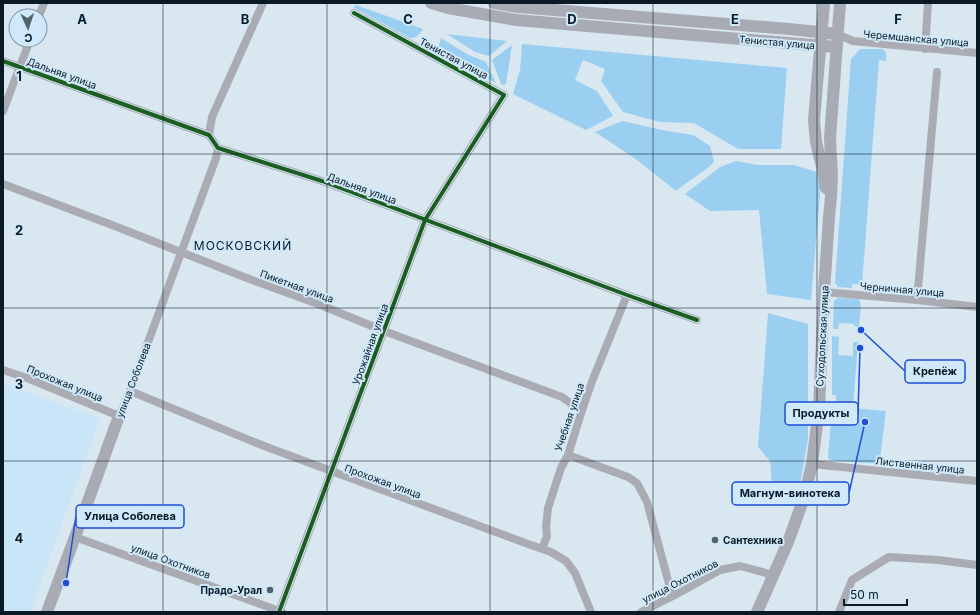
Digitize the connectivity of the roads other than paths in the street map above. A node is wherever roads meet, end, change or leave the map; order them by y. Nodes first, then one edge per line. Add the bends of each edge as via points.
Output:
1 (263, 3) edge
2 (431, 3) edge
3 (494, 3) edge
4 (824, 3) edge
5 (840, 3) edge
6 (928, 3) edge
7 (354, 13) dead end
8 (821, 32) junction
9 (838, 34) junction
10 (853, 41) junction
11 (820, 46) junction
12 (836, 47) junction
13 (27, 48) edge
14 (925, 49) junction
15 (977, 53) edge
16 (3, 60) edge
17 (20, 67) junction
18 (937, 72) dead end
19 (504, 95) joint
20 (3, 111) edge
21 (209, 135) junction
22 (218, 148) junction
23 (3, 184) edge
24 (829, 217) junction
25 (425, 220) junction
26 (181, 252) junction
27 (824, 292) junction
28 (627, 295) junction
29 (917, 300) junction
30 (977, 307) edge
31 (697, 320) dead end
32 (384, 331) junction
33 (3, 370) edge
34 (130, 390) junction
35 (582, 410) junction
36 (119, 416) junction
37 (568, 455) junction
38 (812, 464) junction
39 (332, 471) junction
40 (977, 481) edge
41 (75, 537) junction
42 (542, 549) junction
43 (977, 564) edge
44 (774, 576) junction
45 (675, 595) junction
46 (47, 612) edge
47 (280, 612) edge
48 (591, 612) edge
49 (641, 612) edge
50 (758, 612) edge
51 (839, 612) edge

1 - 21 street via 212,116
2 - 11 main road, Тенистая улица via 516,20
3 - 8 main road, Тенистая улица via 525,8
4 - 8 main road, Суходольская улица
5 - 9 main road, Суходольская улица
6 - 14 street
7 - 19 street, Тенистая улица
8 - 9 main road, Тенистая улица
8 - 11 main road, Суходольская улица
9 - 10 street, Черемшанская улица
9 - 12 main road, Суходольская улица
10 - 12 street, Черемшанская улица
10 - 14 street, Черемшанская улица
11 - 12 main road, Тенистая улица
11 - 24 main road, Суходольская улица via 814,131 824,175
12 - 24 main road, Суходольская улица via 830,138 832,176
13 - 17 street
14 - 15 street, Черемшанская улица
16 - 17 street, Дальняя улица
17 - 20 street
17 - 21 street, Дальняя улица
18 - 29 street
19 - 25 street, Урожайная улица
21 - 22 street
22 - 25 street, Дальняя улица via 322,181
22 - 26 street, улица Соболева
23 - 26 street, Пикетная улица
24 - 27 main road, Суходольская улица
25 - 28 street, Дальняя улица
25 - 32 street, Урожайная улица
26 - 32 street, Пикетная улица
26 - 34 street, улица Соболева
27 - 29 street, Черничная улица
27 - 38 main road, Суходольская улица via 819,410
28 - 31 street, Дальняя улица
28 - 35 street, Учебная улица
29 - 30 street, Черничная улица
32 - 35 street, Пикетная улица via 562,398
32 - 39 street, Урожайная улица
33 - 36 street, Прохожая улица
34 - 36 street, улица Соболева
34 - 39 street, Прохожая улица
35 - 37 street, Учебная улица
36 - 41 main road, улица Соболева
37 - 42 street, Учебная улица via 548,508 547,536
37 - 45 street via 628,477 637,483 647,502 669,584
38 - 40 street, Лиственная улица
38 - 44 main road, Суходольская улица via 804,498
39 - 42 street, Прохожая улица
39 - 47 street, Урожайная улица
41 - 46 main road, улица Соболева
41 - 47 street, улица Охотников
42 - 48 street, Прохожая улица via 566,561 575,573
43 - 51 street via 889,557 852,580
44 - 45 street, улица Охотников via 740,566 720,570
44 - 50 main road, Суходольская улица
45 - 49 street, улица Охотников

